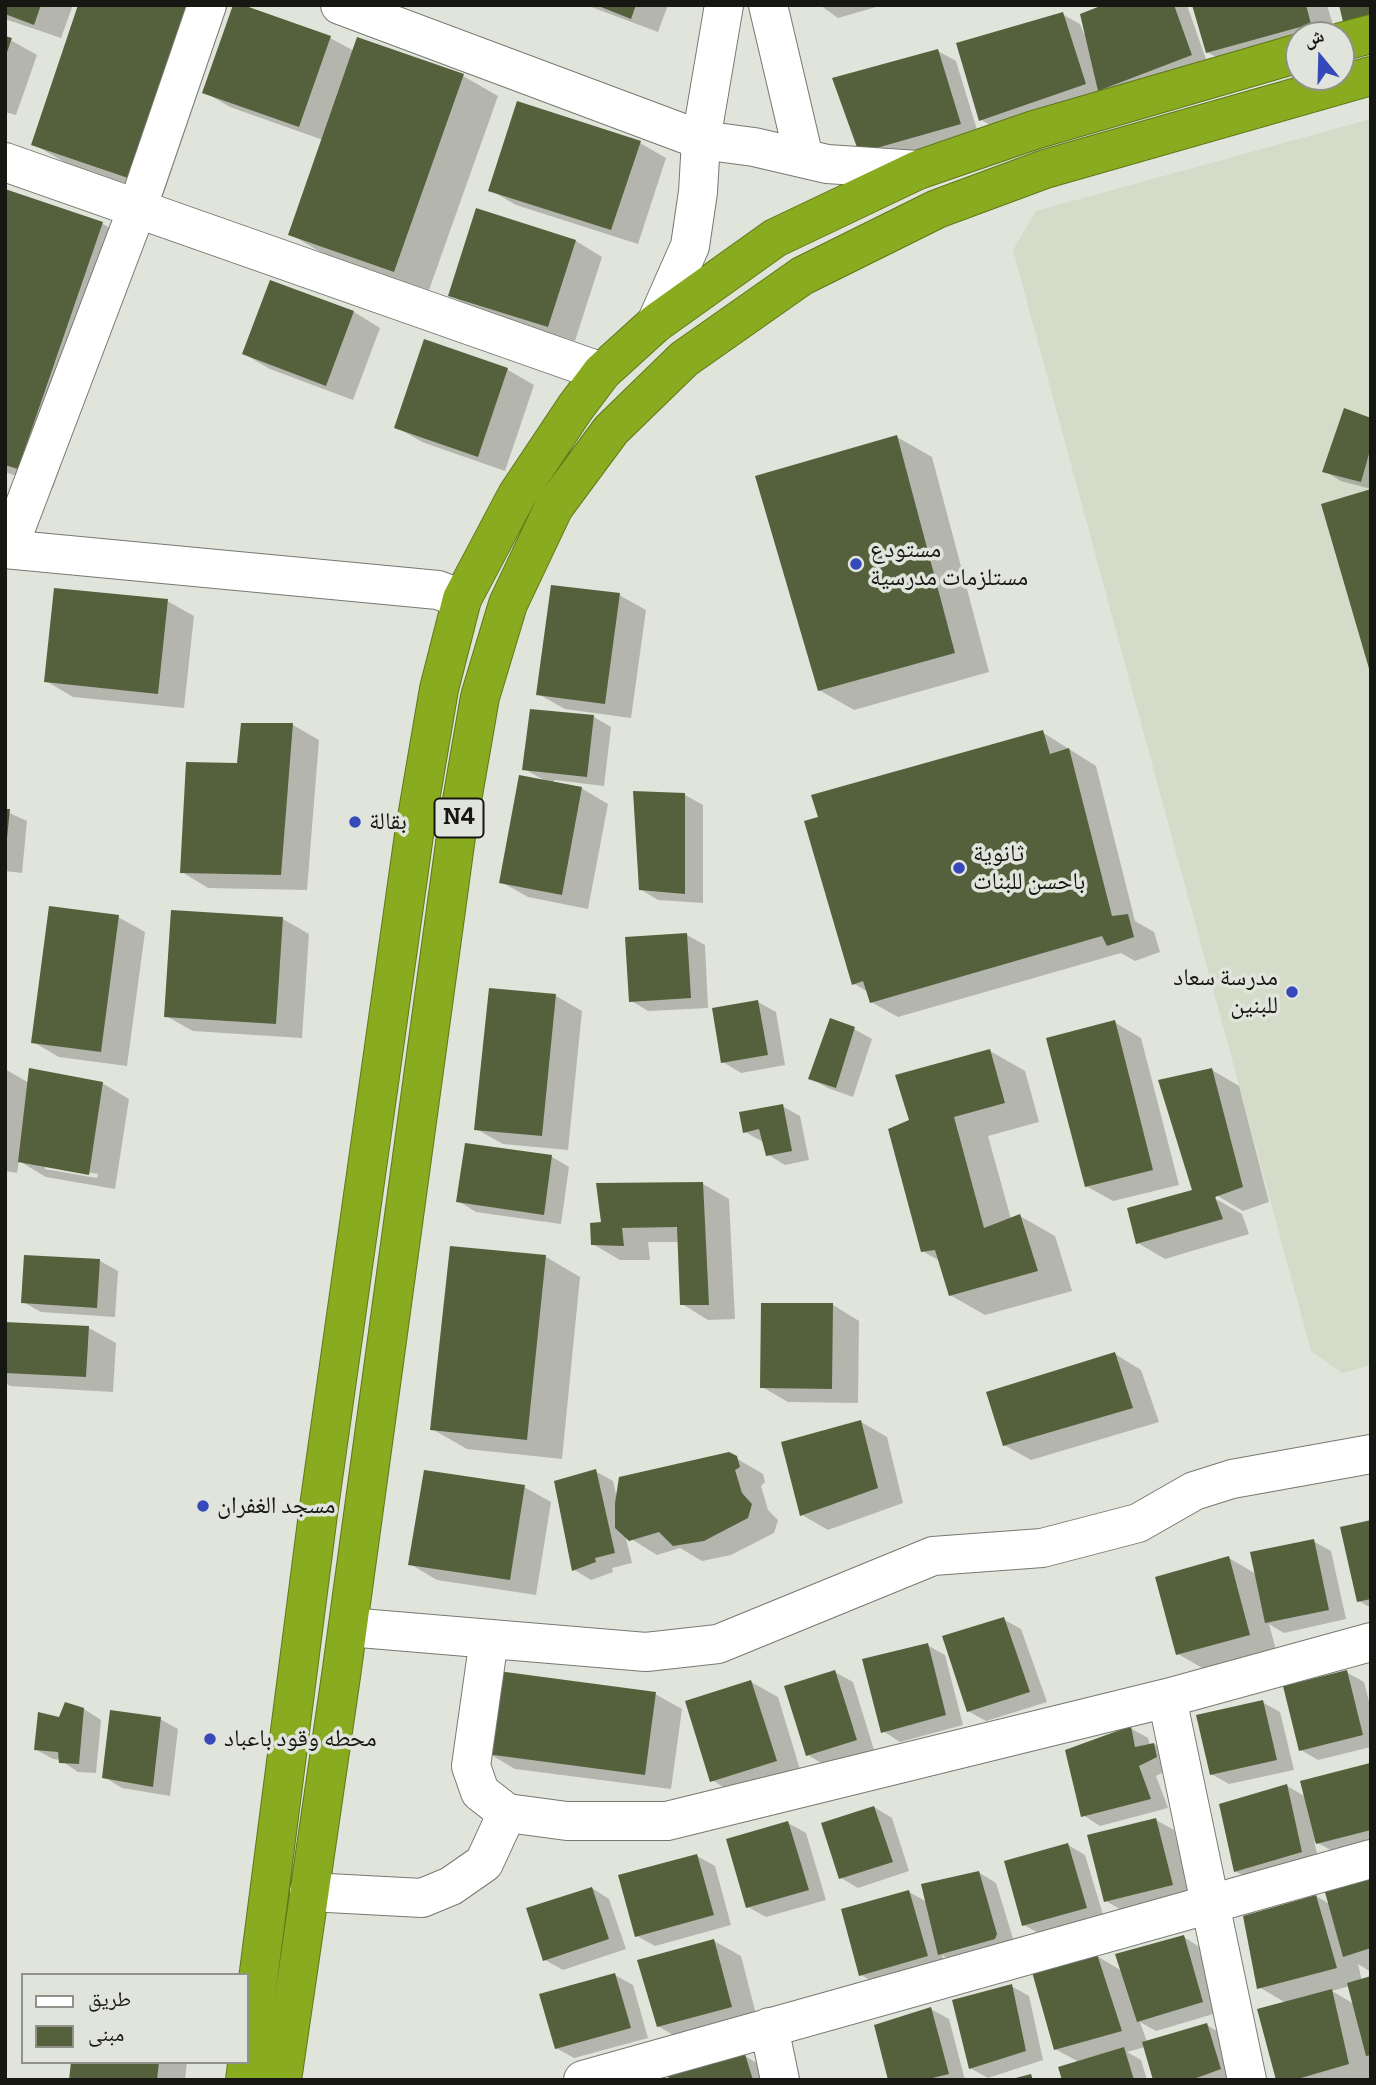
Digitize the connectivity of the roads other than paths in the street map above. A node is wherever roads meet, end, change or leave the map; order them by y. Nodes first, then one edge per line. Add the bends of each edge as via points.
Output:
1 (207, 5) edge
2 (340, 5) edge
3 (724, 5) edge
4 (768, 5) edge
5 (1285, 57) edge
6 (1246, 68) junction
7 (1371, 76) edge
8 (1256, 107) junction
9 (701, 140) junction
10 (804, 159) junction
11 (5, 162) edge
12 (918, 170) junction
13 (137, 209) junction
14 (656, 323) junction
15 (602, 372) junction
16 (7, 549) edge
17 (462, 599) junction
18 (1371, 1454) edge
19 (348, 1627) junction
20 (489, 1639) junction
21 (1371, 1642) edge
22 (1167, 1698) junction
23 (507, 1813) junction
24 (1371, 1859) edge
25 (309, 1892) junction
26 (1210, 1903) junction
27 (769, 2027) junction
28 (248, 2057) edge
29 (282, 2080) edge
30 (583, 2080) edge
31 (780, 2080) edge
32 (1247, 2080) edge

1 - 13 street
2 - 9 street
3 - 9 street
4 - 10 street
5 - 6 highway, N4
6 - 8 highway
6 - 12 highway, N4 via 1034,130
7 - 8 highway, N4
8 - 19 highway, N4 via 1045,169 937,209 802,276 684,359 611,430 554,507 508,604 480,697 457,829
9 - 10 street
9 - 14 street via 690,246
10 - 12 street
11 - 13 street
12 - 14 highway, N4 via 775,238
13 - 15 street
13 - 16 street
14 - 15 highway, N4
15 - 17 highway, N4 via 517,495
16 - 17 street via 438,590
17 - 28 highway, N4 via 439,689 414,835 318,1514
18 - 20 street via 1232,1479 1194,1491 1138,1523 1042,1548 933,1556 718,1644 646,1652
19 - 20 street
19 - 25 highway, N4
20 - 23 street via 471,1766 480,1791
21 - 22 street
22 - 23 street via 667,1821 567,1821
22 - 26 street
23 - 25 street via 484,1863 451,1886 422,1898
24 - 26 street
25 - 29 highway, N4
26 - 27 street
26 - 32 street
27 - 30 street
27 - 31 street

